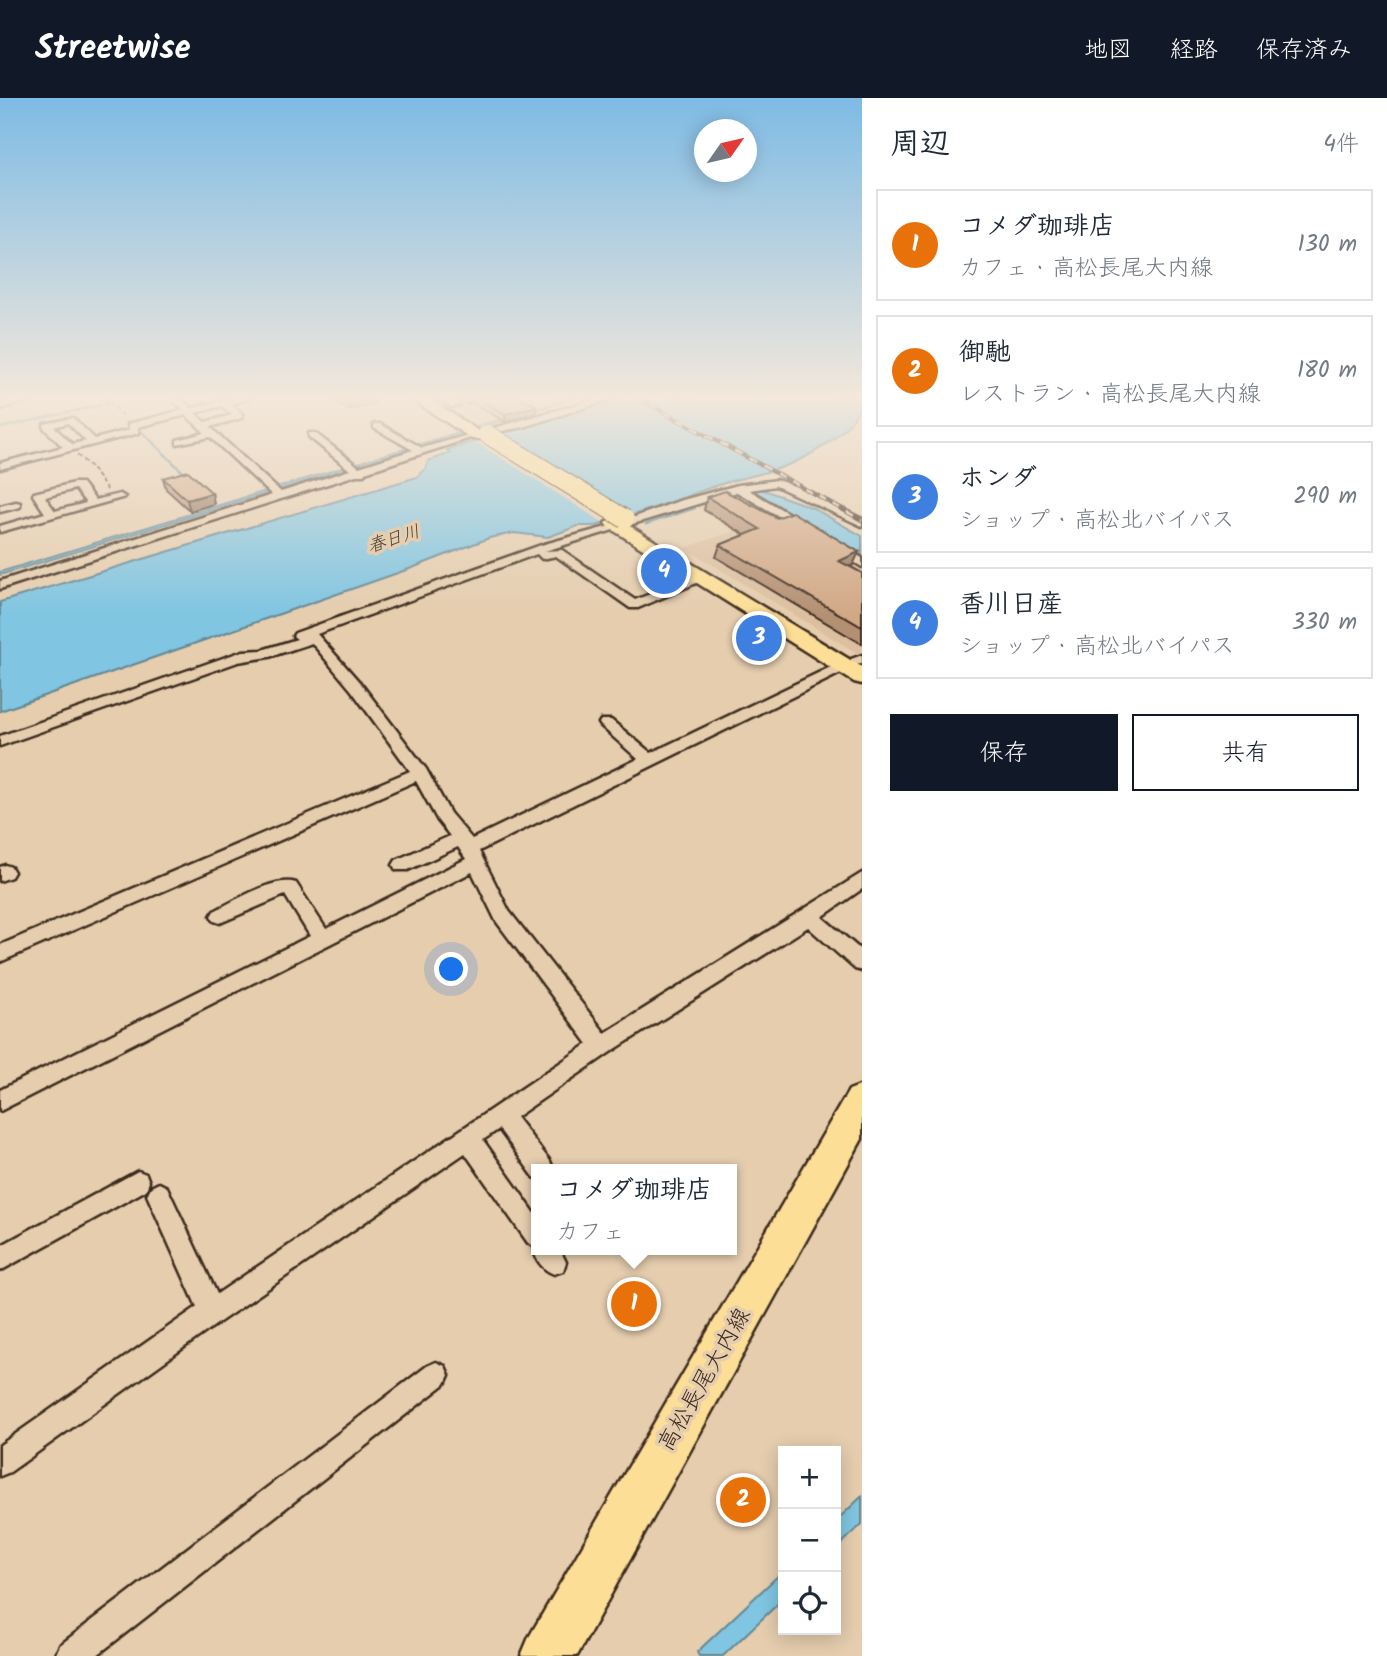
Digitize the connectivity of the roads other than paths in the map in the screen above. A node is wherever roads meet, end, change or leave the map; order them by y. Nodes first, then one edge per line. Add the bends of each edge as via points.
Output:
1 (250, 470) edge
2 (350, 470) edge
3 (539, 470) edge
4 (813, 486) dead end
5 (309, 488) junction
6 (738, 488) junction
7 (796, 489) junction
8 (273, 491) junction
9 (116, 498) road end
10 (92, 504) junction
11 (16, 505) dead end
12 (250, 507) junction
13 (0, 509) edge
14 (52, 515) junction
15 (622, 522) junction
16 (862, 523) edge
17 (0, 529) edge
18 (682, 560) junction
19 (862, 563) edge
20 (29, 575) junction
21 (702, 578) junction
22 (0, 579) edge
23 (0, 585) edge
24 (440, 586) junction
25 (399, 601) junction
26 (315, 638) junction
27 (239, 658) junction
28 (857, 666) edge
29 (606, 723) dead end
30 (0, 741) edge
31 (649, 760) junction
32 (420, 773) junction
33 (468, 849) junction
34 (402, 865) dead end
35 (862, 880) edge
36 (220, 916) dead end
37 (809, 917) junction
38 (322, 939) junction
39 (0, 954) edge
40 (862, 963) edge
41 (601, 1046) junction
42 (0, 1101) edge
43 (862, 1103) edge
44 (501, 1114) junction
45 (467, 1137) junction
46 (538, 1164) edge
47 (138, 1182) dead end
48 (159, 1195) dead end
49 (531, 1228) edge
50 (0, 1259) edge
51 (212, 1312) junction
52 (436, 1375) dead end
53 (0, 1462) edge
54 (71, 1656) edge
55 (548, 1656) edge

1 - 8 street
2 - 5 street
3 - 15 main road
4 - 7 street
5 - 8 street
5 - 12 street
6 - 7 street via 771,482
6 - 15 street
6 - 19 street
7 - 16 street
8 - 12 street
9 - 10 street
10 - 14 street
10 - 14 street via 78,485 38,495
11 - 13 street
12 - 20 street via 134,537
14 - 17 street
15 - 18 main road
15 - 24 street
18 - 21 main road
18 - 28 main road
20 - 22 street
20 - 23 street
21 - 24 street via 634,605 558,552 452,587
21 - 28 main road
24 - 25 street
25 - 26 street via 380,614
25 - 27 street
26 - 27 street
26 - 32 street
27 - 30 street
28 - 31 street
29 - 31 street
31 - 33 street
32 - 33 street
32 - 39 street
33 - 34 street
33 - 38 street
33 - 41 street via 502,916
35 - 37 street
36 - 38 street via 280,888 290,888
37 - 40 street
37 - 41 street
38 - 42 street
41 - 44 street
43 - 55 main road, 高松長尾大内線
44 - 45 street
44 - 46 street
45 - 49 street
45 - 51 street
47 - 50 street
48 - 51 street
51 - 53 street
52 - 54 street

